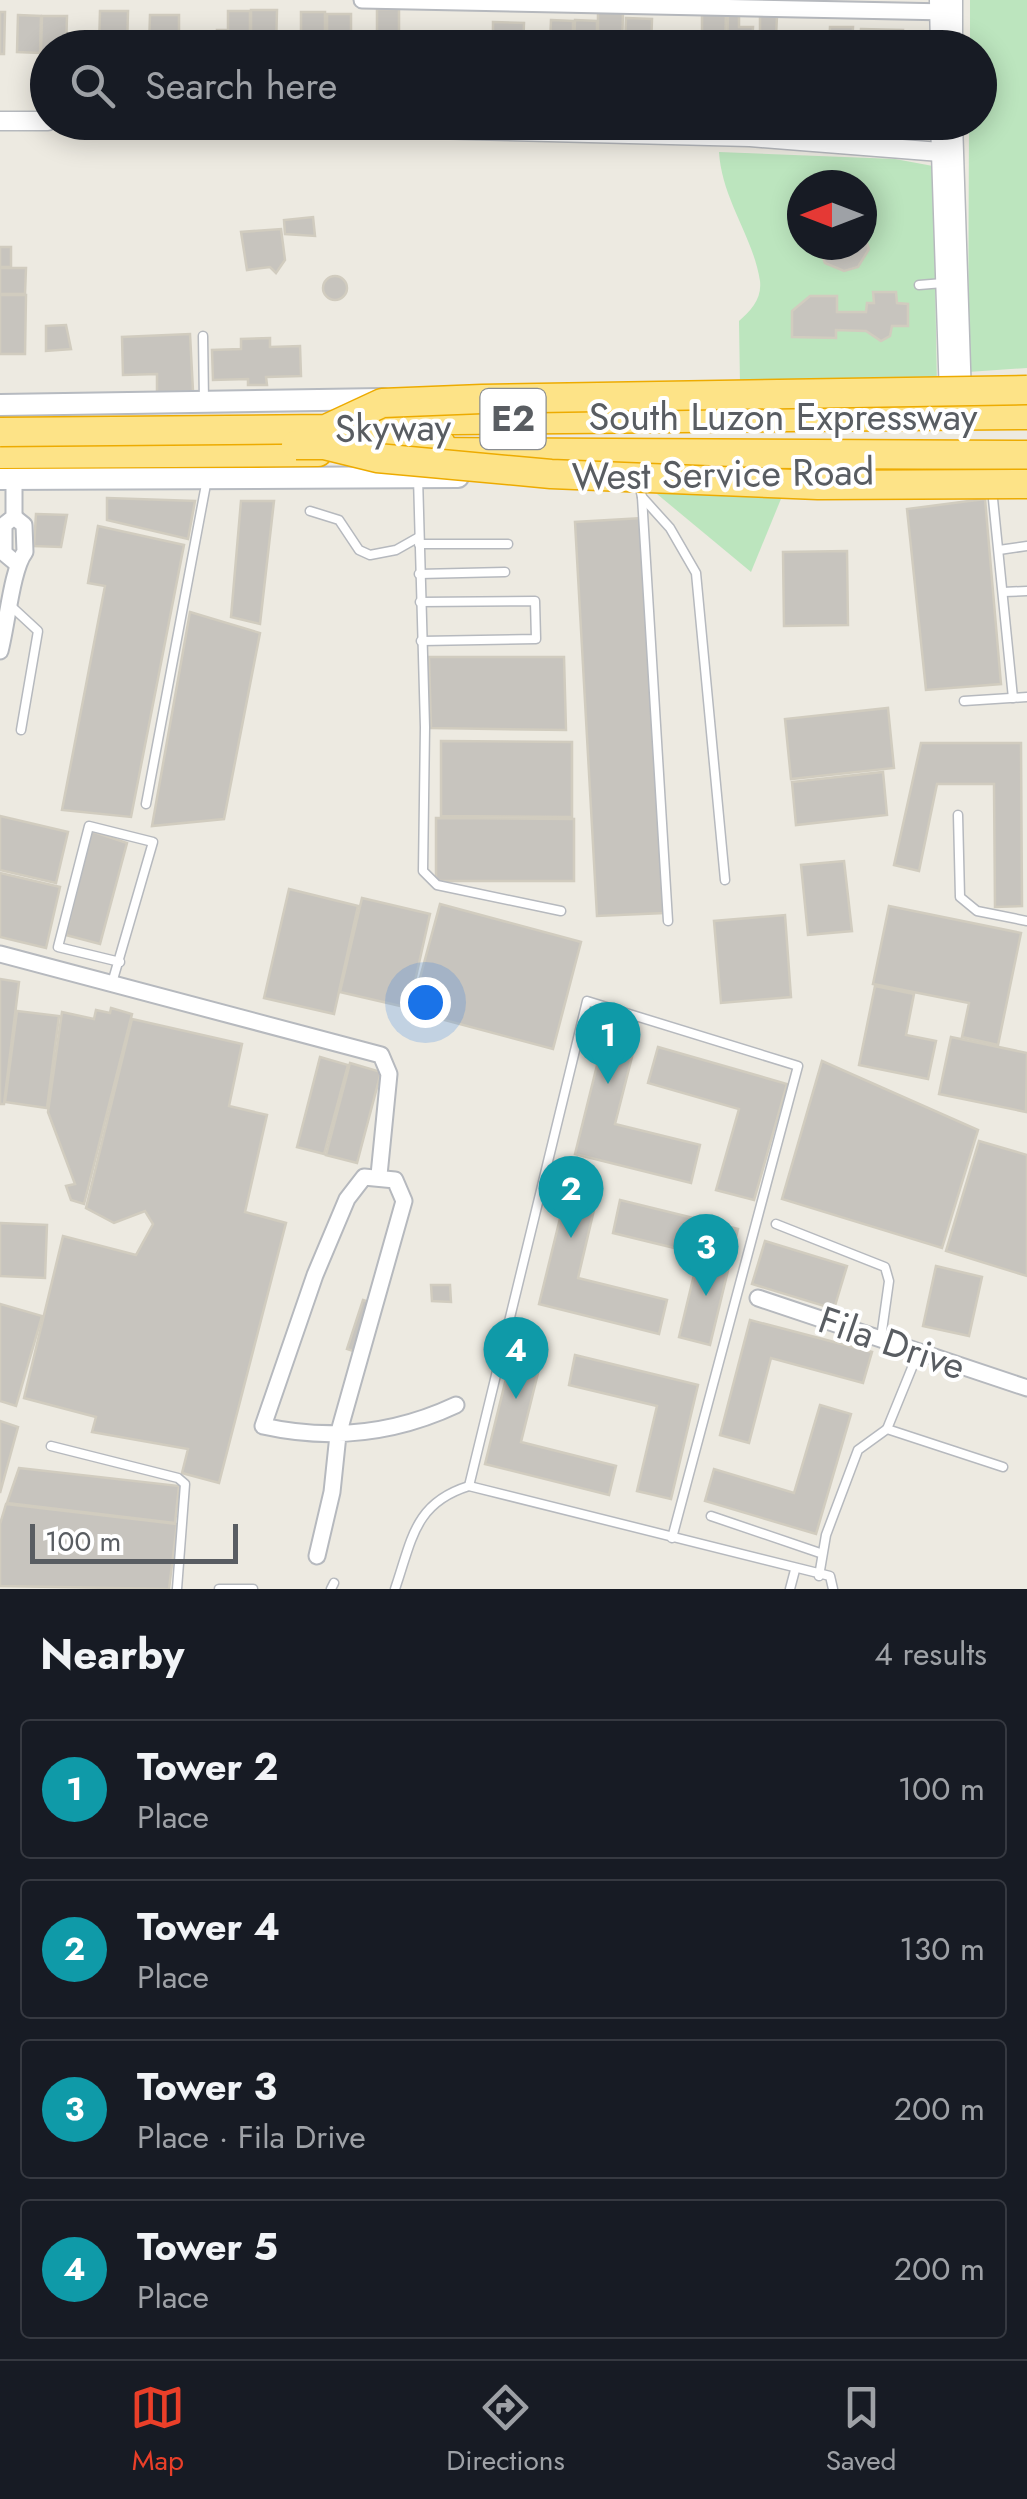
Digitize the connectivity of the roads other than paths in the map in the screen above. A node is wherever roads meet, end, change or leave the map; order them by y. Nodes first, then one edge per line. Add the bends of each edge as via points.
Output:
1 (362, 0) edge
2 (568, 1) edge
3 (693, 2) edge
4 (819, 4) edge
5 (946, 6) edge
6 (30, 121) edge
7 (0, 122) edge
8 (787, 140) edge
9 (944, 140) edge
10 (950, 140) edge
11 (947, 153) junction
12 (952, 283) junction
13 (920, 285) dead end
14 (203, 336) dead end
15 (1027, 378) edge
16 (955, 388) junction
17 (1027, 392) edge
18 (204, 401) junction
19 (0, 406) edge
20 (1027, 416) edge
21 (0, 422) edge
22 (248, 422) junction
23 (1027, 424) edge
24 (0, 432) edge
25 (325, 437) junction
26 (1027, 439) edge
27 (249, 452) junction
28 (1027, 455) edge
29 (4, 465) edge
30 (990, 472) junction
31 (1027, 472) edge
32 (637, 475) junction
33 (418, 477) junction
34 (207, 478) junction
35 (1027, 484) edge
36 (642, 497) junction
37 (310, 511) dead end
38 (419, 541) junction
39 (508, 544) dead end
40 (1027, 546) edge
41 (999, 550) junction
42 (505, 572) dead end
43 (419, 574) junction
44 (1027, 590) edge
45 (1003, 592) junction
46 (420, 602) junction
47 (12, 607) junction
48 (3, 631) edge
49 (421, 641) junction
50 (0, 651) edge
51 (1027, 697) edge
52 (1013, 698) junction
53 (964, 701) dead end
54 (21, 730) dead end
55 (146, 804) dead end
56 (958, 814) dead end
57 (725, 880) dead end
58 (561, 912) dead end
59 (668, 921) dead end
60 (1027, 921) edge
61 (0, 954) edge
62 (120, 962) junction
63 (112, 983) junction
64 (379, 1176) junction
65 (776, 1224) dead end
66 (758, 1298) dead end
67 (881, 1338) junction
68 (918, 1353) junction
69 (1027, 1388) edge
70 (456, 1404) dead end
71 (888, 1429) junction
72 (338, 1434) junction
73 (51, 1446) dead end
74 (1003, 1467) dead end
75 (469, 1486) junction
76 (711, 1516) dead end
77 (672, 1538) junction
78 (820, 1553) junction
79 (318, 1556) dead end
80 (795, 1570) junction
81 (820, 1576) junction
82 (177, 1589) edge
83 (219, 1589) edge
84 (253, 1589) edge
85 (394, 1589) edge
86 (790, 1589) edge
87 (833, 1589) edge

1 - 2 street
2 - 3 street
3 - 4 street
4 - 5 street
6 - 7 street
8 - 11 street
9 - 11 street
10 - 11 street
11 - 12 street
12 - 13 lane
12 - 16 street
14 - 18 lane
15 - 16 street
16 - 17 main road via 992,396
16 - 18 main road via 788,403
17 - 25 highway, bridge via 382,403
18 - 19 main road
20 - 22 highway, South Luzon Expressway / E2
21 - 22 highway, South Luzon Expressway / E2
22 - 27 lane
23 - 25 highway, Skyway / E2
24 - 25 highway, Skyway / E2, bridge
25 - 26 highway, Skyway / E2, bridge
25 - 29 highway, Skyway / E2, bridge
25 - 35 highway, bridge via 378,458 551,474 818,485
27 - 28 highway, South Luzon Expressway / E2
27 - 29 highway, South Luzon Expressway / E2
29 - 34 main road, West Service Road
29 - 47 street via 14,517 24,525
30 - 31 main road, West Service Road
30 - 32 main road, West Service Road
30 - 41 lane
32 - 33 main road, West Service Road
32 - 36 lane
33 - 34 main road, West Service Road
33 - 38 lane
34 - 55 lane
36 - 57 lane via 696,573
36 - 59 lane
37 - 38 lane via 339,520 370,555
38 - 39 lane
38 - 43 lane
40 - 41 lane
41 - 45 lane
42 - 43 lane
43 - 46 lane
44 - 45 lane
45 - 52 lane
46 - 49 lane
46 - 49 lane via 535,600 536,639
47 - 48 street
47 - 54 lane via 38,631
48 - 50 street
49 - 58 lane via 423,871 437,884
51 - 52 lane
52 - 53 lane
56 - 60 lane via 960,897 976,911
61 - 63 street
62 - 62 lane via 152,842 89,826 58,947
62 - 63 lane
63 - 64 street via 381,1054 390,1074
64 - 72 street via 395,1180 404,1201
64 - 72 street via 364,1177 347,1199 262,1426
65 - 67 lane via 885,1267 890,1281
66 - 67 street, Fila Drive
67 - 68 street, Fila Drive
68 - 69 street, Fila Drive
68 - 71 lane
70 - 72 street via 414,1424
71 - 74 lane
71 - 78 lane via 858,1450
72 - 79 street
73 - 82 lane via 185,1484
75 - 77 lane
75 - 77 lane via 587,1001 798,1066
75 - 85 lane via 440,1496 422,1512
76 - 78 lane
77 - 80 lane
78 - 81 lane
80 - 81 lane
80 - 86 lane
81 - 87 lane via 830,1576
83 - 84 lane

